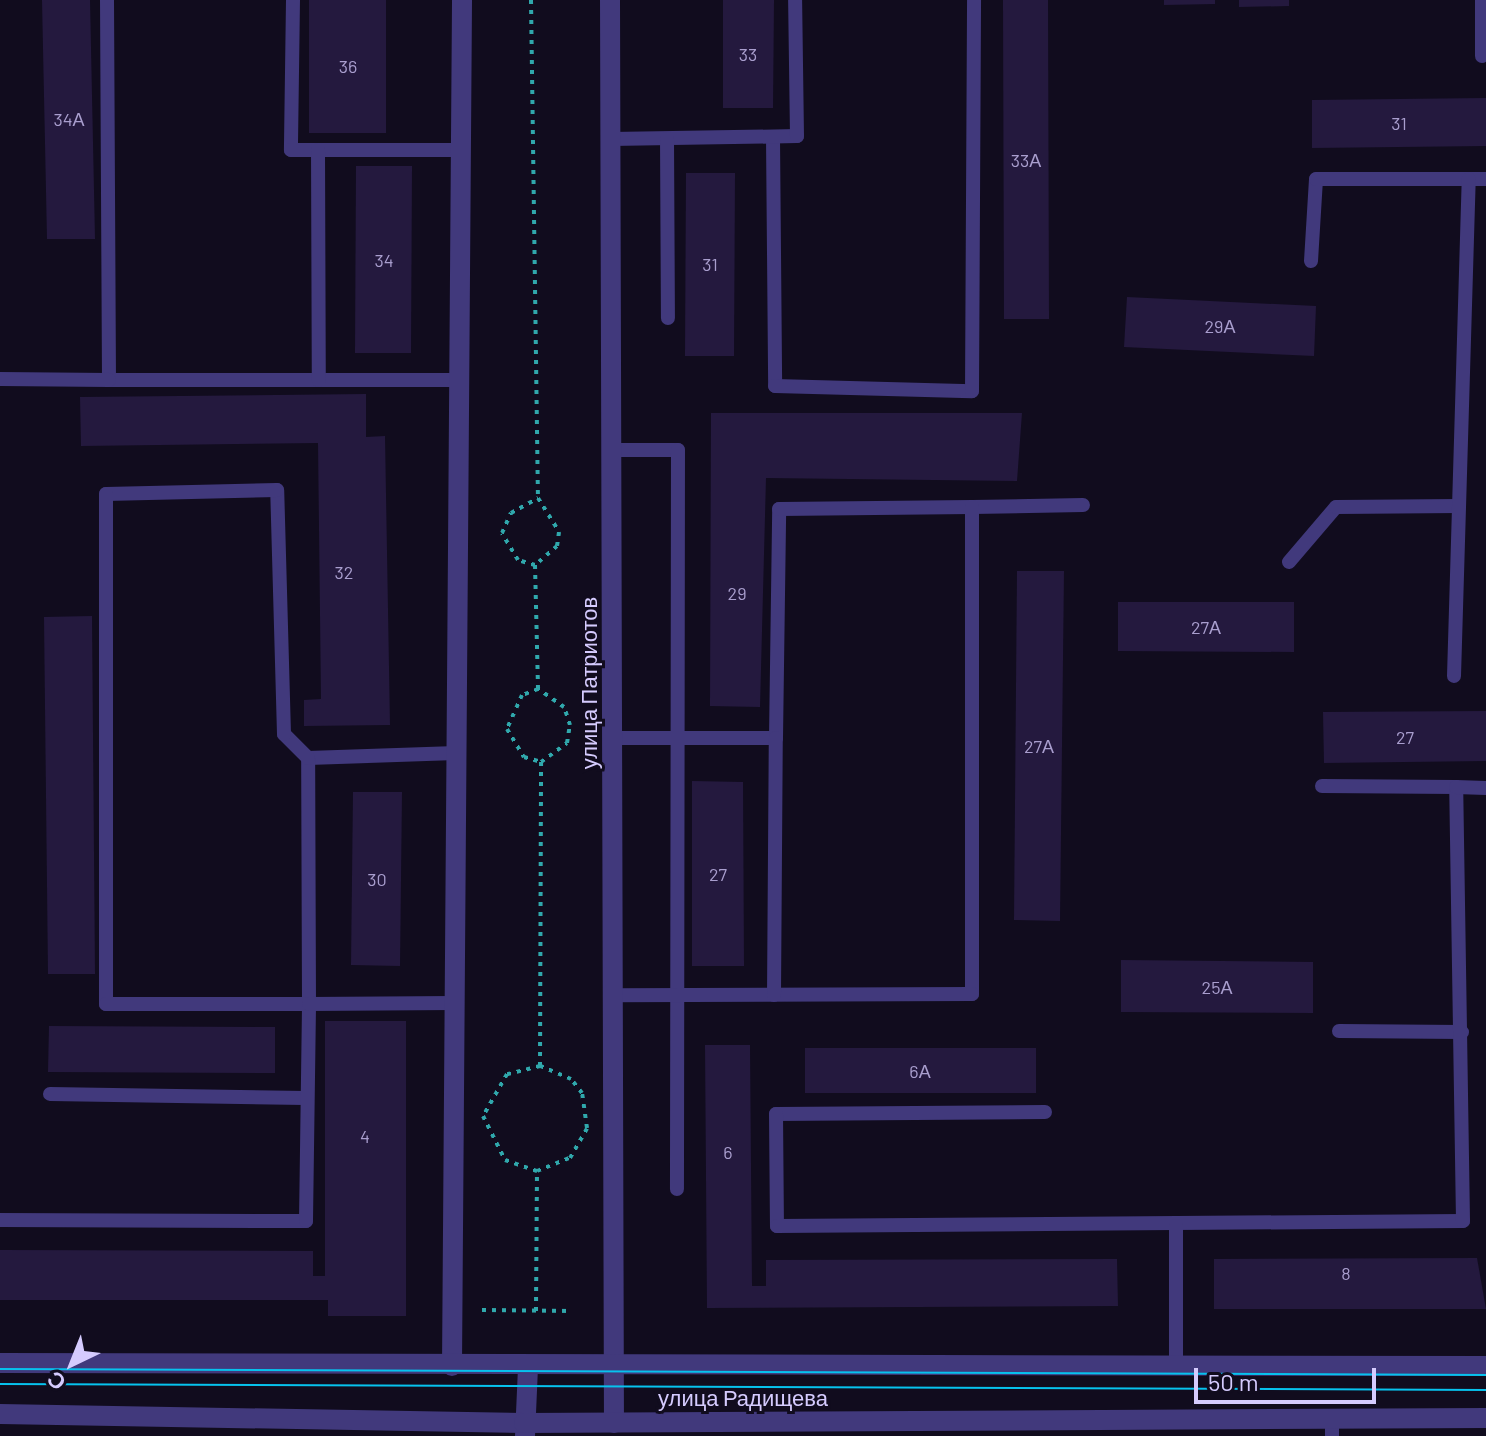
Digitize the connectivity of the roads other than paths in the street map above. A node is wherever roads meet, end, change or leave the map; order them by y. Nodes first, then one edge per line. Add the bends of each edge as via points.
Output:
1 (107, 0) edge
2 (293, 0) edge
3 (462, 0) edge
4 (610, 0) edge
5 (795, 0) edge
6 (974, 0) edge
7 (1482, 0) edge
8 (1482, 56) dead end
9 (773, 138) junction
10 (611, 139) junction
11 (667, 139) junction
12 (318, 150) junction
13 (461, 150) junction
14 (1469, 179) junction
15 (1486, 179) edge
16 (1311, 261) dead end
17 (668, 318) dead end
18 (0, 379) edge
19 (109, 380) junction
20 (319, 380) junction
21 (459, 380) junction
22 (612, 450) junction
23 (1083, 505) dead end
24 (1459, 506) junction
25 (972, 507) junction
26 (1289, 562) dead end
27 (1454, 676) dead end
28 (613, 738) junction
29 (676, 738) junction
30 (776, 738) junction
31 (456, 753) junction
32 (308, 758) junction
33 (1322, 786) dead end
34 (1456, 787) junction
35 (1486, 788) edge
36 (614, 995) junction
37 (678, 995) junction
38 (774, 995) junction
39 (454, 1003) junction
40 (309, 1004) junction
41 (1339, 1031) dead end
42 (1462, 1032) junction
43 (50, 1094) dead end
44 (305, 1098) junction
45 (1045, 1112) dead end
46 (677, 1189) dead end
47 (0, 1220) edge
48 (1176, 1226) junction
49 (0, 1363) edge
50 (452, 1366) junction
51 (1176, 1366) junction
52 (1486, 1366) edge
53 (615, 1367) junction
54 (528, 1368) junction
55 (0, 1414) edge
56 (1486, 1418) edge
57 (614, 1423) junction
58 (1332, 1428) edge
59 (524, 1430) edge

1 - 19 lane
2 - 12 lane via 291,150
3 - 13 street
4 - 10 street, улица Патриотов
5 - 9 lane via 797,136
6 - 9 lane via 972,391 775,386
7 - 8 lane
9 - 11 lane
10 - 11 lane
10 - 22 street, улица Патриотов
11 - 17 lane
12 - 13 lane
12 - 20 lane
13 - 21 street
14 - 15 lane
14 - 16 lane via 1316,179
14 - 24 lane
18 - 19 lane
19 - 20 lane
20 - 21 lane
21 - 31 street
22 - 28 street, улица Патриотов
22 - 29 lane via 678,450
23 - 25 lane
24 - 26 lane via 1336,507
24 - 27 lane
25 - 30 lane via 779,509
25 - 38 lane via 972,994
28 - 29 lane
28 - 36 street, улица Патриотов
29 - 30 lane
29 - 37 lane
30 - 38 lane
31 - 32 lane
31 - 39 street
32 - 40 lane
32 - 40 lane via 284,734 277,490 106,494 106,1004
33 - 34 lane
34 - 35 lane
34 - 42 lane
36 - 37 lane
36 - 53 street, улица Патриотов
37 - 38 lane
37 - 46 lane
39 - 40 lane
39 - 50 street
40 - 44 lane
41 - 42 lane
42 - 48 lane via 1463,1221
43 - 44 lane
44 - 47 lane via 306,1221
45 - 48 lane via 776,1114 777,1226
48 - 51 lane
49 - 50 street, улица Радищева
50 - 54 street, улица Радищева
51 - 52 street, улица Радищева
51 - 53 street, улица Радищева
53 - 54 street, улица Радищева
53 - 57 street, улица Патриотов
54 - 59 street
55 - 59 street, улица Радищева
56 - 58 street, улица Радищева
57 - 58 street, улица Радищева
57 - 59 street, улица Радищева

